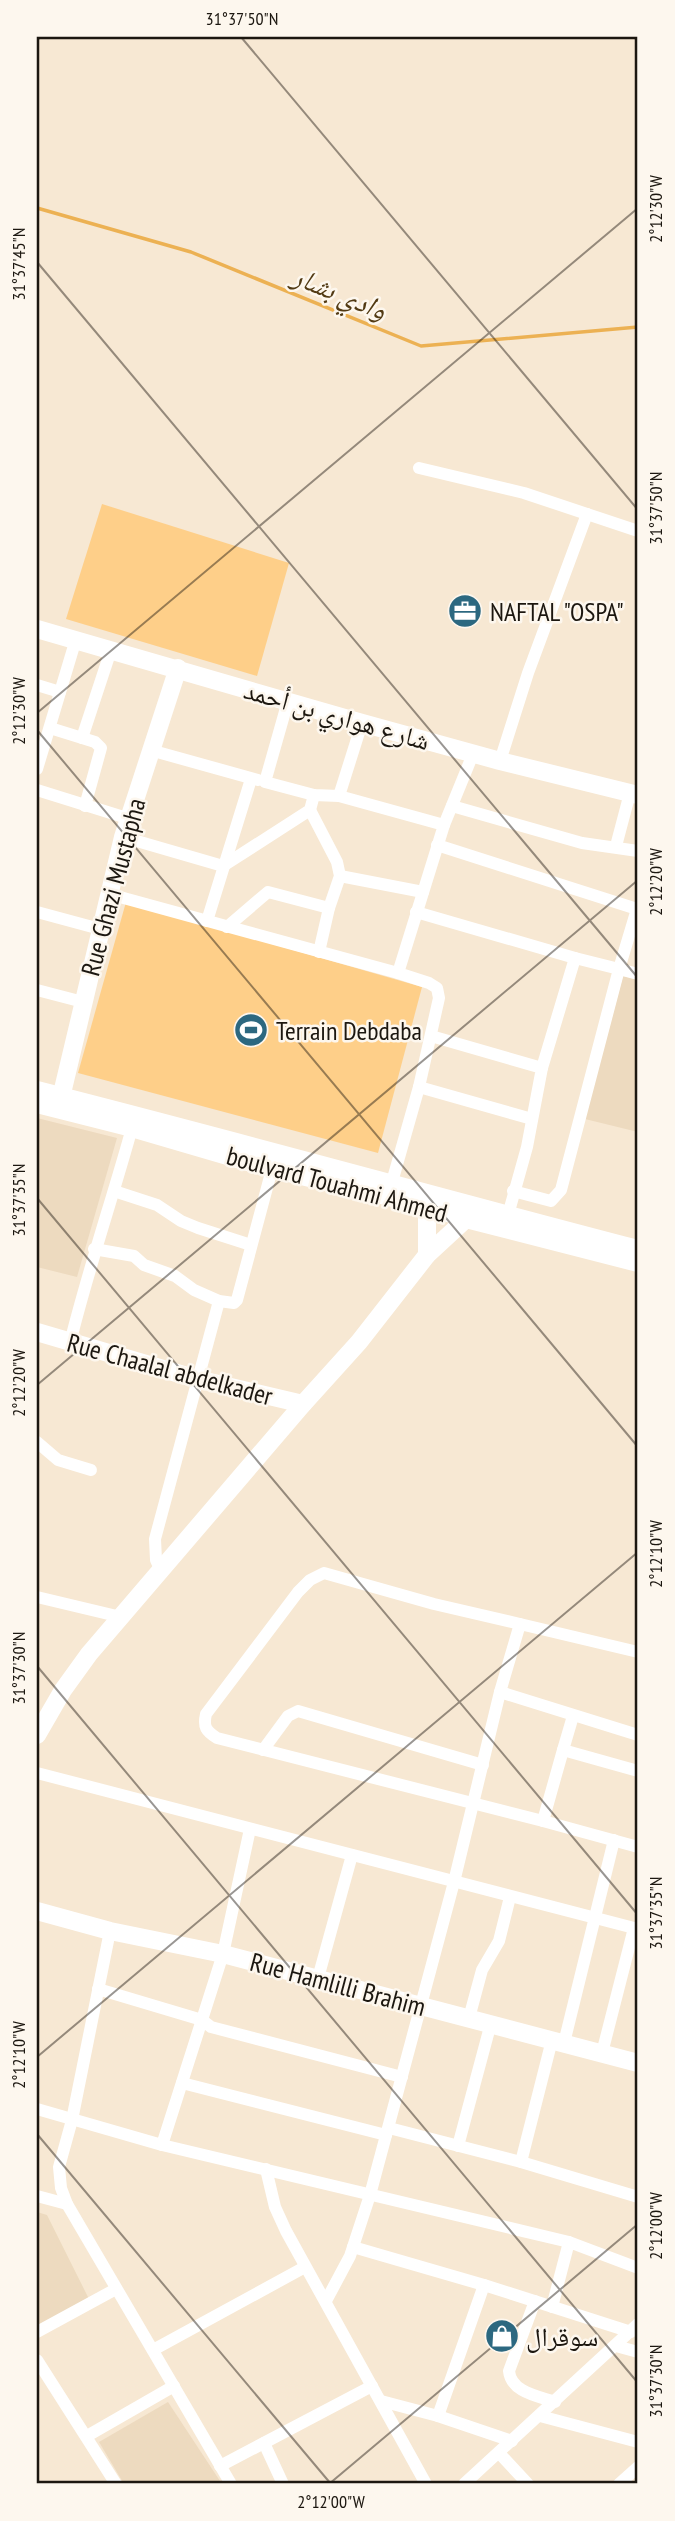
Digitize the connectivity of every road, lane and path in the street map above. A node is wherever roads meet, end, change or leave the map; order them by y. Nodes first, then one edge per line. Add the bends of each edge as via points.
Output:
1 (419, 468) dead end
2 (587, 514) junction
3 (638, 531) edge
4 (37, 629) edge
5 (75, 639) junction
6 (111, 650) junction
7 (178, 668) junction
8 (37, 685) edge
9 (60, 692) junction
10 (288, 701) junction
11 (362, 723) junction
12 (50, 727) junction
13 (82, 738) junction
14 (150, 750) junction
15 (473, 754) junction
16 (500, 761) junction
17 (37, 769) edge
18 (251, 779) junction
19 (265, 782) junction
20 (37, 790) edge
21 (634, 794) edge
22 (314, 795) junction
23 (339, 796) junction
24 (85, 806) junction
25 (452, 806) junction
26 (310, 810) junction
27 (130, 819) junction
28 (444, 825) junction
29 (123, 837) junction
30 (437, 845) junction
31 (616, 846) junction
32 (638, 851) edge
33 (223, 866) junction
34 (340, 876) junction
35 (422, 892) junction
36 (109, 894) junction
37 (329, 908) junction
38 (638, 909) edge
39 (37, 912) edge
40 (416, 912) junction
41 (207, 921) junction
42 (227, 927) junction
43 (100, 929) junction
44 (319, 952) junction
45 (575, 958) junction
46 (619, 969) junction
47 (398, 973) junction
48 (638, 974) edge
49 (37, 990) edge
50 (83, 1002) junction
51 (431, 1036) junction
52 (542, 1068) junction
53 (419, 1087) junction
54 (37, 1090) edge
55 (59, 1102) junction
56 (37, 1104) edge
57 (532, 1119) junction
58 (132, 1128) junction
59 (272, 1169) junction
60 (392, 1182) junction
61 (114, 1191) junction
62 (513, 1191) junction
63 (429, 1200) junction
64 (468, 1212) junction
65 (508, 1215) junction
66 (251, 1245) junction
67 (94, 1249) junction
68 (638, 1249) edge
69 (427, 1255) junction
70 (638, 1263) edge
71 (219, 1301) junction
72 (37, 1334) edge
73 (70, 1343) junction
74 (197, 1379) junction
75 (303, 1404) junction
76 (37, 1442) edge
77 (91, 1471) dead end
78 (161, 1571) junction
79 (37, 1597) edge
80 (121, 1617) junction
81 (520, 1624) junction
82 (638, 1652) edge
83 (500, 1692) junction
84 (573, 1716) junction
85 (37, 1735) edge
86 (638, 1735) edge
87 (263, 1750) junction
88 (563, 1750) junction
89 (483, 1765) junction
90 (638, 1772) edge
91 (37, 1773) edge
92 (474, 1804) junction
93 (543, 1821) junction
94 (250, 1829) junction
95 (614, 1840) junction
96 (638, 1847) edge
97 (352, 1855) junction
98 (454, 1882) junction
99 (510, 1897) junction
100 (37, 1911) edge
101 (594, 1919) junction
102 (636, 1928) edge
103 (110, 1931) junction
104 (223, 1954) junction
105 (318, 1978) junction
106 (98, 1989) junction
107 (422, 2006) junction
108 (469, 2018) junction
109 (202, 2020) junction
110 (491, 2023) junction
111 (558, 2041) junction
112 (601, 2053) junction
113 (638, 2063) edge
114 (402, 2077) junction
115 (182, 2083) junction
116 (37, 2109) edge
117 (72, 2120) junction
118 (387, 2132) junction
119 (162, 2145) junction
120 (458, 2146) junction
121 (521, 2162) junction
122 (266, 2169) junction
123 (370, 2195) junction
124 (37, 2196) edge
125 (638, 2197) edge
126 (67, 2204) junction
127 (569, 2242) junction
128 (353, 2247) junction
129 (305, 2267) junction
130 (638, 2268) edge
131 (484, 2285) junction
132 (116, 2289) junction
133 (326, 2301) junction
134 (535, 2301) junction
135 (552, 2307) junction
136 (634, 2328) edge
137 (37, 2332) edge
138 (616, 2346) junction
139 (153, 2350) junction
140 (638, 2352) edge
141 (37, 2360) edge
142 (174, 2386) junction
143 (372, 2386) junction
144 (381, 2400) junction
145 (555, 2402) junction
146 (438, 2416) junction
147 (540, 2416) junction
148 (87, 2436) junction
149 (512, 2441) junction
150 (638, 2442) edge
151 (264, 2443) junction
152 (499, 2453) junction
153 (220, 2466) junction
154 (638, 2467) edge
155 (116, 2484) edge
156 (231, 2484) edge
157 (283, 2484) edge
158 (425, 2484) edge
159 (464, 2484) edge
160 (528, 2484) edge
161 (619, 2484) edge

1 - 2 street
2 - 3 street
2 - 16 street
4 - 5 street, شارع هواري بن أحمد
5 - 6 street, شارع هواري بن أحمد
5 - 9 street
6 - 7 street, شارع هواري بن أحمد
6 - 13 street
7 - 10 street, شارع هواري بن أحمد
7 - 14 street, Rue Ghazi Mustapha
8 - 9 street
9 - 12 street
10 - 11 street, شارع هواري بن أحمد
10 - 19 street
11 - 15 street, شارع هواري بن أحمد
11 - 23 street
12 - 13 street
12 - 17 street
13 - 24 street via 100,748
14 - 18 street
14 - 27 street, Rue Ghazi Mustapha
15 - 16 street, شارع هواري بن أحمد
15 - 25 street
16 - 21 street, شارع هواري بن أحمد
18 - 19 street
18 - 33 street
19 - 22 street
20 - 24 street
21 - 31 street
22 - 23 street
22 - 26 street
23 - 28 street
24 - 27 street
25 - 28 street
25 - 31 street via 582,843
26 - 33 street
26 - 34 street
27 - 29 street, Rue Ghazi Mustapha
28 - 30 street
29 - 33 street
29 - 36 street, Rue Ghazi Mustapha
30 - 35 street
30 - 38 street
31 - 32 street
33 - 41 street
34 - 35 street
34 - 37 street
35 - 40 street
36 - 41 street
36 - 43 street, Rue Ghazi Mustapha
37 - 42 street via 268,892
37 - 44 street
38 - 46 street
39 - 43 street
40 - 45 street
40 - 47 street
41 - 42 street
42 - 44 street
43 - 50 street, Rue Ghazi Mustapha
44 - 47 street
45 - 46 street
45 - 52 street
46 - 48 street
46 - 62 street via 561,1190 551,1200
47 - 51 street via 437,988
49 - 50 street
50 - 55 street, Rue Ghazi Mustapha
51 - 52 street
51 - 53 street
52 - 57 street
53 - 57 street
53 - 60 street
54 - 55 street, boulvard Touahmi Ahmed
55 - 56 street, boulvard Touahmi Ahmed
55 - 58 street, boulvard Touahmi Ahmed
55 - 60 street, boulvard Touahmi Ahmed
57 - 62 street
58 - 59 street, boulvard Touahmi Ahmed
58 - 61 street
59 - 63 street, boulvard Touahmi Ahmed
59 - 66 street
60 - 63 street, boulvard Touahmi Ahmed
61 - 66 street via 157,1205 198,1228
61 - 67 street
62 - 65 street
63 - 64 street, boulvard Touahmi Ahmed
63 - 69 street
64 - 65 street, boulvard Touahmi Ahmed
64 - 69 street
64 - 70 street, boulvard Touahmi Ahmed
65 - 68 street, boulvard Touahmi Ahmed
66 - 71 street via 237,1300
67 - 71 street via 134,1256
67 - 73 street
69 - 75 street
71 - 74 street
72 - 73 street, Rue Chaalal abdelkader
73 - 74 street, Rue Chaalal abdelkader
74 - 75 street, Rue Chaalal abdelkader
74 - 78 street via 155,1539
75 - 78 street
76 - 77 street via 58,1460
78 - 80 street
79 - 80 street
80 - 85 street via 70,1681
81 - 82 street
81 - 83 street
81 - 87 street via 324,1573 317,1575 298,1592 206,1714 206,1731 217,1738
83 - 84 street
83 - 89 street
84 - 86 street
84 - 88 street
87 - 89 street via 288,1716 298,1711
87 - 92 street
88 - 90 street
88 - 93 street
89 - 92 street
91 - 94 street
92 - 93 street
92 - 98 street
93 - 95 street
94 - 97 street
94 - 104 street
95 - 96 street
95 - 101 street
97 - 98 street
97 - 105 street
98 - 99 street
98 - 107 street
99 - 101 street
99 - 108 street via 499,1941 482,1970
100 - 103 street, Rue Hamlilli Brahim
101 - 102 street
101 - 111 street
102 - 112 street
103 - 104 street, Rue Hamlilli Brahim
103 - 106 street
104 - 105 street, Rue Hamlilli Brahim
104 - 109 street
105 - 107 street, Rue Hamlilli Brahim
106 - 109 street
106 - 117 street
107 - 108 street, Rue Hamlilli Brahim
107 - 114 street
108 - 110 street, Rue Hamlilli Brahim
109 - 114 street via 211,2027
109 - 115 street
110 - 111 street, Rue Hamlilli Brahim
110 - 120 street
111 - 112 street, Rue Hamlilli Brahim
111 - 121 street
112 - 113 street, Rue Hamlilli Brahim
114 - 118 street
115 - 118 street
115 - 119 street
116 - 117 street
117 - 119 street
117 - 126 street via 59,2167
118 - 120 street
118 - 123 street
119 - 122 street
120 - 121 street
121 - 125 street
122 - 123 street
122 - 129 street via 275,2207
123 - 127 street
123 - 128 street
124 - 126 street
126 - 132 street
127 - 130 street
127 - 135 street
128 - 131 street
128 - 133 street
129 - 133 street
129 - 139 street
131 - 134 street
131 - 146 street
132 - 137 street
132 - 139 street
133 - 143 street
134 - 135 street
134 - 145 street via 510,2379 514,2387
135 - 136 street
136 - 138 street
138 - 140 street
138 - 145 street
139 - 142 street
141 - 148 street
142 - 148 street
142 - 153 street
143 - 144 street
143 - 151 street
144 - 146 street
144 - 158 street
145 - 147 street
146 - 149 street
147 - 149 street
147 - 150 street
148 - 155 street
149 - 152 street
151 - 153 street
151 - 157 street
152 - 159 street
152 - 160 street
153 - 156 street
154 - 161 street

